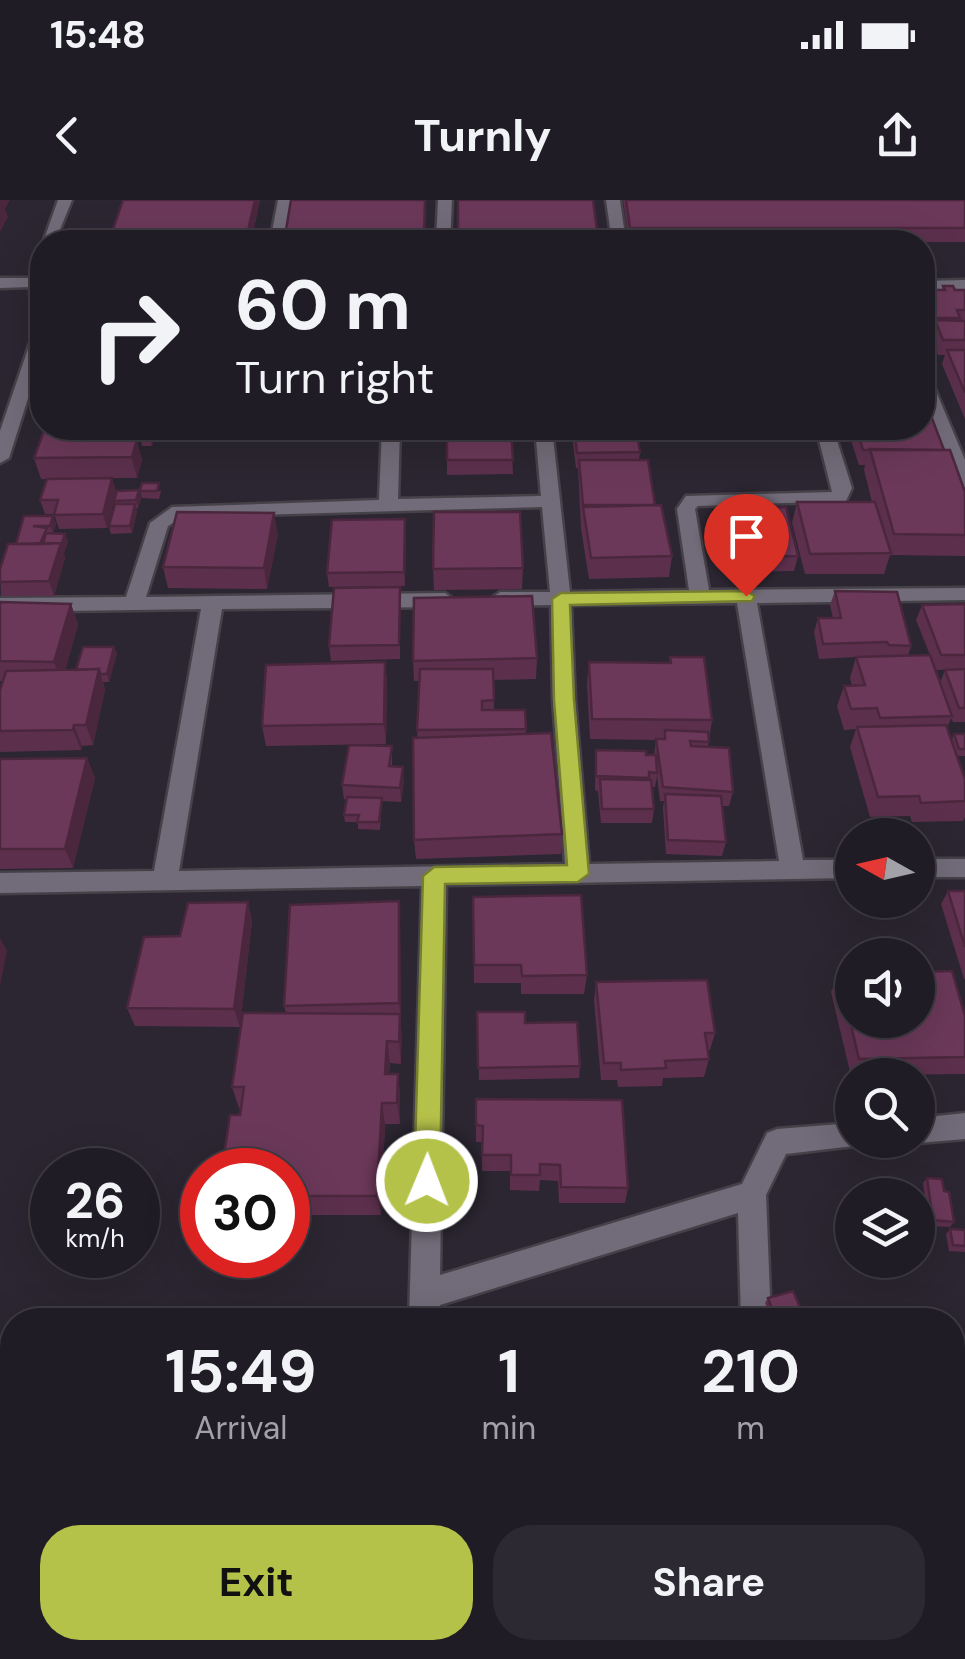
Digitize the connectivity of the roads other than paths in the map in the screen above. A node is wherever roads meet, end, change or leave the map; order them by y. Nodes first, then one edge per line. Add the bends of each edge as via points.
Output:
1 (65, 200) edge
2 (286, 200) edge
3 (445, 200) edge
4 (613, 200) edge
5 (53, 230) edge
6 (280, 230) edge
7 (444, 230) edge
8 (617, 230) edge
9 (935, 274) edge
10 (965, 274) edge
11 (0, 283) edge
12 (965, 285) edge
13 (935, 286) edge
14 (30, 287) edge
15 (30, 290) edge
16 (0, 294) edge
17 (30, 387) edge
18 (935, 409) edge
19 (391, 440) edge
20 (545, 440) edge
21 (829, 440) edge
22 (1, 451) edge
23 (965, 482) edge
24 (550, 501) junction
25 (388, 505) junction
26 (965, 594) edge
27 (746, 596) junction
28 (700, 597) junction
29 (561, 599) junction
30 (213, 601) junction
31 (134, 604) junction
32 (0, 606) edge
33 (935, 868) edge
34 (965, 868) edge
35 (793, 870) junction
36 (835, 870) edge
37 (578, 874) junction
38 (434, 876) junction
39 (166, 880) junction
40 (0, 882) edge
41 (965, 1126) edge
42 (935, 1129) edge
43 (835, 1137) edge
44 (752, 1195) junction
45 (424, 1308) edge
46 (756, 1308) edge

1 - 5 street
2 - 6 street
3 - 7 street
4 - 8 street
9 - 10 street
11 - 14 street
12 - 13 street
15 - 16 street
17 - 22 street
18 - 23 street
19 - 25 street
20 - 24 street
21 - 28 street via 843,488 839,497 693,500 686,509
24 - 25 street
24 - 29 street
25 - 31 street via 168,515 159,523
26 - 27 street
27 - 28 street
27 - 35 street
28 - 29 street
29 - 30 street
29 - 37 street
30 - 31 street
30 - 39 street
31 - 32 street
33 - 34 street
35 - 36 street
35 - 37 street
37 - 38 street
38 - 39 street
38 - 45 street
39 - 40 street
41 - 42 street
43 - 44 street via 777,1142
44 - 45 street
44 - 46 street

